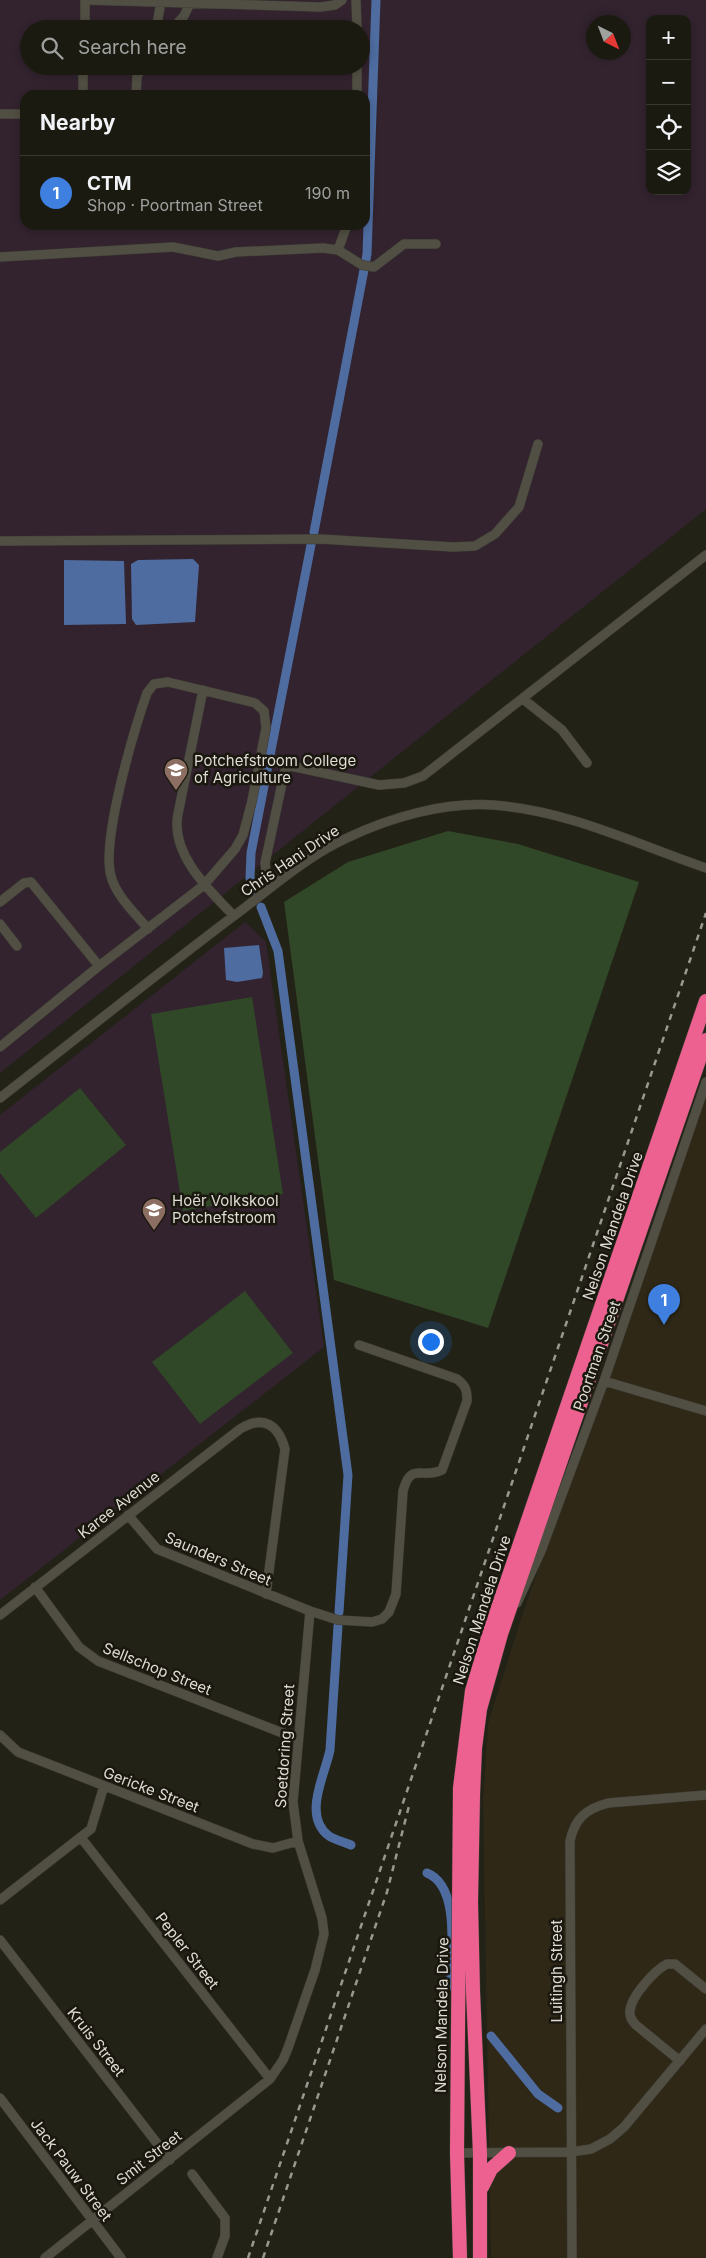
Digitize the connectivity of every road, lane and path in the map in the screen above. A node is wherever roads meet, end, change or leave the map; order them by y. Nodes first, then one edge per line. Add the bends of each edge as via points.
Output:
1 (85, 0) edge
2 (342, 0) edge
3 (356, 0) edge
4 (161, 2) junction
5 (190, 3) junction
6 (84, 20) edge
7 (158, 20) edge
8 (180, 20) edge
9 (357, 20) edge
10 (84, 75) edge
11 (138, 75) edge
12 (357, 75) edge
13 (83, 90) edge
14 (136, 90) edge
15 (357, 90) edge
16 (0, 114) edge
17 (20, 114) edge
18 (346, 230) edge
19 (436, 244) dead end
20 (338, 250) junction
21 (0, 257) edge
22 (538, 444) dead end
23 (0, 541) edge
24 (706, 554) edge
25 (203, 690) junction
26 (523, 699) junction
27 (266, 760) junction
28 (587, 763) dead end
29 (286, 765) junction
30 (705, 867) edge
31 (275, 884) junction
32 (204, 885) junction
33 (0, 902) edge
34 (234, 916) junction
35 (0, 924) edge
36 (148, 929) junction
37 (16, 946) dead end
38 (99, 966) junction
39 (706, 1001) edge
40 (706, 1040) edge
41 (0, 1047) edge
42 (706, 1082) edge
43 (0, 1098) edge
44 (360, 1345) dead end
45 (604, 1381) junction
46 (706, 1411) edge
47 (128, 1515) junction
48 (35, 1587) junction
49 (266, 1594) junction
50 (310, 1611) junction
51 (0, 1615) edge
52 (501, 1634) junction
53 (0, 1735) edge
54 (298, 1739) junction
55 (104, 1786) junction
56 (706, 1795) edge
57 (82, 1839) junction
58 (298, 1841) junction
59 (0, 1900) edge
60 (0, 1940) edge
61 (706, 1989) edge
62 (706, 2029) edge
63 (680, 2061) junction
64 (270, 2079) junction
65 (0, 2098) edge
66 (571, 2152) junction
67 (457, 2153) junction
68 (509, 2153) junction
69 (480, 2154) junction
70 (170, 2160) junction
71 (192, 2174) dead end
72 (480, 2190) junction
73 (92, 2220) junction
74 (45, 2258) edge
75 (121, 2258) edge
76 (216, 2258) edge
77 (460, 2258) edge
78 (480, 2258) edge
79 (572, 2258) edge

1 - 4 street
1 - 6 street
2 - 5 street via 335,5 320,7
3 - 9 street
4 - 5 street
4 - 7 street
5 - 8 street
10 - 13 street
11 - 14 street
12 - 15 street
16 - 17 street
18 - 20 street
19 - 20 street via 404,244 380,264 365,266
20 - 21 street via 236,252 218,256 173,247
22 - 23 street via 519,507 495,534 475,546 313,539
24 - 26 street
25 - 27 street via 261,707 266,719
25 - 32 street via 176,824 181,847
25 - 36 street via 168,682 150,687 120,791 111,831 110,875 122,897
26 - 28 street via 562,730
26 - 29 street via 435,769 404,783 379,785
27 - 29 street
27 - 32 street via 240,841
29 - 31 street via 265,863 266,872
30 - 31 street, Chris Hani Drive via 565,818 491,805 427,811 371,827 345,839
31 - 34 street, Chris Hani Drive
32 - 34 street
32 - 36 street
33 - 38 street via 24,883 31,882
34 - 43 street, Chris Hani Drive
35 - 37 street
36 - 38 street
38 - 41 street
39 - 67 highway, Nelson Mandela Drive via 472,1691 460,1788
40 - 52 highway, Nelson Mandela Drive
42 - 45 street, Poortman Street
44 - 50 street, Saunders Street via 457,1379 464,1384 467,1401 442,1470 436,1473 416,1472 406,1482 396,1594 390,1612 382,1620 372,1622 338,1620
45 - 46 street
45 - 52 street, Poortman Street via 529,1580
47 - 48 street, Karee Avenue
47 - 49 street, Saunders Street via 157,1549
47 - 49 street, Karee Avenue via 240,1429 250,1423 268,1423 276,1430 285,1449
48 - 51 street, Karee Avenue
48 - 54 street, Sellschop Street via 80,1647 98,1661
49 - 50 street, Saunders Street
50 - 54 street, Soetdoring Street
52 - 69 highway, Nelson Mandela Drive via 480,1709 473,1795 473,1991
53 - 55 street, Gericke Street via 18,1752
54 - 58 street, Soetdoring Street via 293,1802
55 - 57 street via 91,1829
55 - 58 street, Gericke Street via 253,1844 273,1848
56 - 66 street, Luitingh Street via 608,1803 596,1806 578,1818 573,1827 570,1840
57 - 59 street
57 - 64 street, Pepler Street
58 - 64 street, Soetdoring Street via 324,1934 288,2048
60 - 70 street, Kruis Street
61 - 63 street via 675,1964 667,1964 652,1975 633,2000 630,2018 636,2026
62 - 63 street
63 - 66 street via 610,2139 591,2149
64 - 70 street, Smit Street
65 - 73 street, Jack Pauw Street
66 - 68 street
66 - 79 street, Luitingh Street
67 - 69 street
67 - 77 highway, Nelson Mandela Drive
68 - 69 street
68 - 72 highway via 491,2169
69 - 72 highway, Nelson Mandela Drive
70 - 73 street, Smit Street
71 - 76 street via 221,2211 226,2226
72 - 78 highway, Nelson Mandela Drive
73 - 74 street, Smit Street
73 - 75 street, Jack Pauw Street

